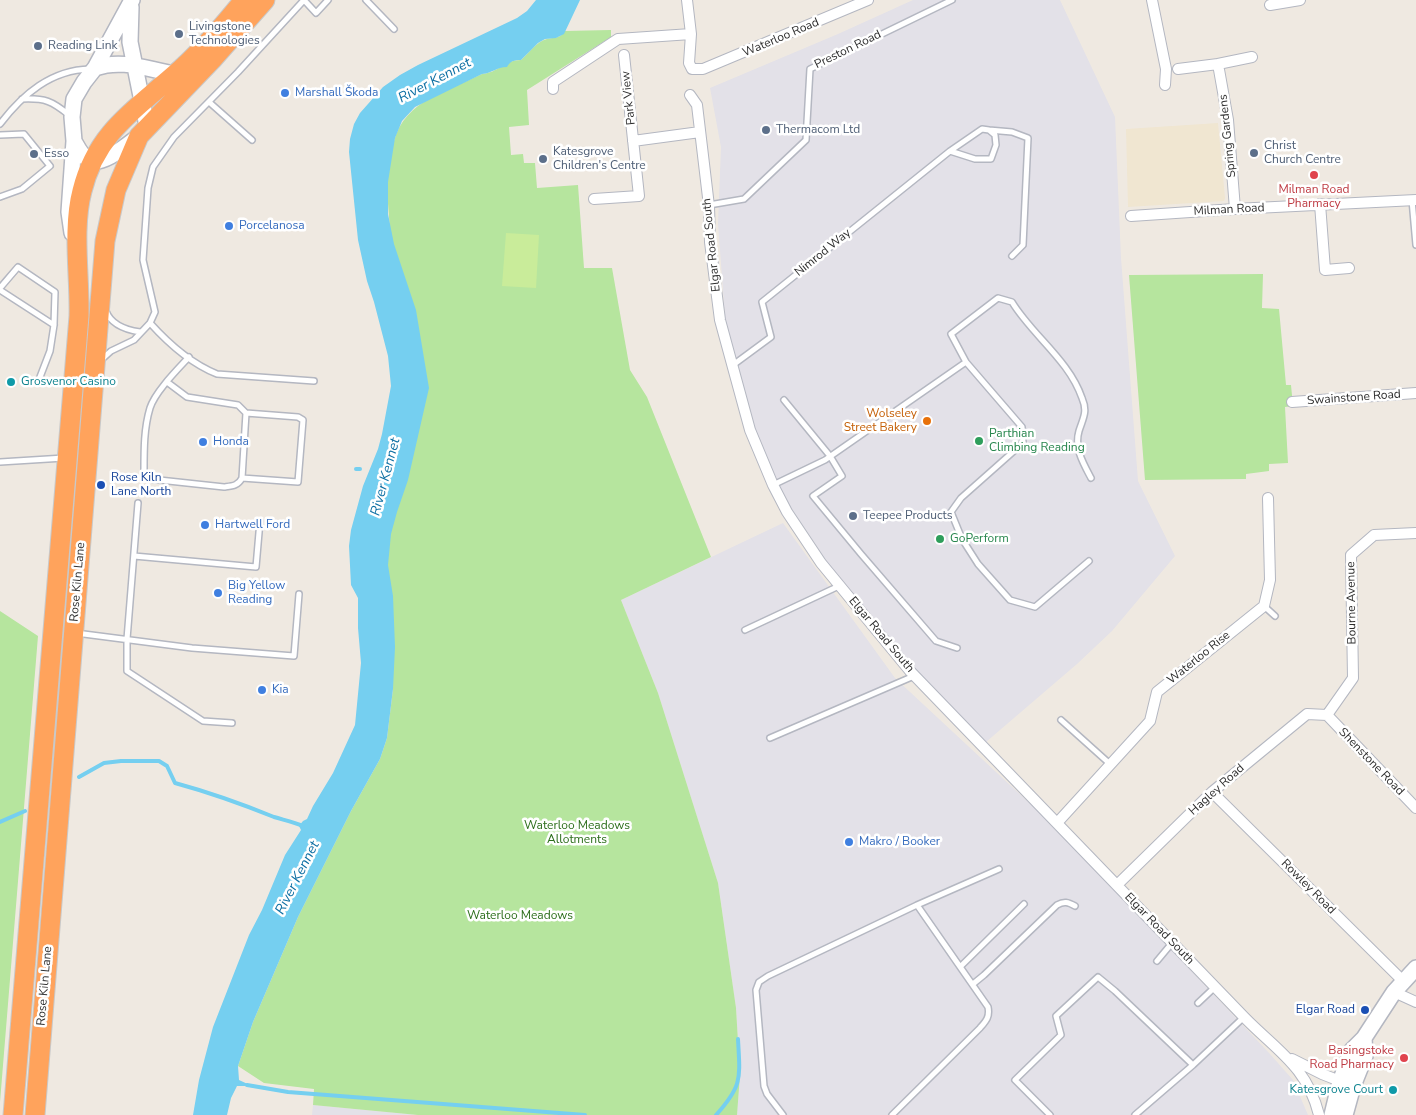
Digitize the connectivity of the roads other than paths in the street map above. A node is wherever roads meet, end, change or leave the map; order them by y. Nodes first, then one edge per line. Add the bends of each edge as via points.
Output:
1 (131, 0) edge
2 (244, 0) edge
3 (265, 0) edge
4 (304, 0) edge
5 (328, 0) edge
6 (366, 0) edge
7 (687, 0) edge
8 (868, 0) edge
9 (952, 0) edge
10 (1152, 0) edge
11 (1300, 0) edge
12 (848, 4) edge
13 (1270, 5) dead end
14 (394, 29) dead end
15 (691, 34) junction
16 (624, 55) dead end
17 (1252, 57) dead end
18 (134, 64) junction
19 (1218, 64) junction
20 (95, 68) junction
21 (1178, 69) dead end
22 (175, 74) junction
23 (1165, 85) dead end
24 (553, 89) dead end
25 (690, 95) dead end
26 (22, 99) junction
27 (141, 102) junction
28 (209, 102) junction
29 (72, 117) junction
30 (0, 124) edge
31 (989, 130) junction
32 (143, 131) junction
33 (700, 132) junction
34 (0, 135) edge
35 (252, 140) dead end
36 (74, 141) junction
37 (633, 141) junction
38 (950, 151) junction
39 (93, 162) junction
40 (0, 197) edge
41 (594, 200) dead end
42 (1414, 200) edge
43 (1320, 204) junction
44 (709, 206) junction
45 (1235, 209) junction
46 (1131, 216) dead end
47 (1416, 245) edge
48 (77, 249) junction
49 (1012, 256) dead end
50 (1350, 268) dead end
51 (0, 289) edge
52 (101, 294) junction
53 (150, 323) junction
54 (54, 325) junction
55 (140, 332) junction
56 (189, 357) junction
57 (966, 362) junction
58 (96, 363) junction
59 (733, 365) junction
60 (40, 377) dead end
61 (314, 381) dead end
62 (166, 382) junction
63 (1416, 393) edge
64 (784, 400) dead end
65 (1292, 402) dead end
66 (246, 413) junction
67 (830, 456) junction
68 (68, 458) junction
69 (0, 462) edge
70 (242, 478) junction
71 (1091, 478) dead end
72 (773, 485) junction
73 (1268, 498) dead end
74 (138, 503) dead end
75 (260, 521) dead end
76 (1416, 533) edge
77 (134, 556) junction
78 (1089, 561) dead end
79 (840, 586) junction
80 (299, 594) dead end
81 (1264, 606) junction
82 (1275, 616) dead end
83 (745, 630) dead end
84 (73, 633) junction
85 (127, 639) junction
86 (957, 648) dead end
87 (915, 676) junction
88 (1327, 715) junction
89 (1061, 720) dead end
90 (232, 723) dead end
91 (770, 738) dead end
92 (1110, 764) junction
93 (1212, 792) junction
94 (1416, 808) edge
95 (1057, 823) junction
96 (999, 869) dead end
97 (1117, 885) junction
98 (1024, 904) dead end
99 (917, 905) junction
100 (1075, 906) dead end
101 (1172, 942) junction
102 (1156, 960) dead end
103 (961, 966) junction
104 (1416, 968) edge
105 (973, 984) junction
106 (1215, 987) junction
107 (1399, 987) junction
108 (1416, 1002) edge
109 (1198, 1003) dead end
110 (1244, 1017) junction
111 (1289, 1058) junction
112 (1192, 1065) junction
113 (1346, 1084) junction
114 (1344, 1114) edge
115 (13, 1115) edge
116 (35, 1115) edge
117 (783, 1115) edge
118 (892, 1115) edge
119 (1050, 1115) edge
120 (1135, 1115) edge
121 (1319, 1115) edge

1 - 18 street, Rose Kiln Lane via 129,35
1 - 20 street, Rose Kiln Lane
2 - 22 highway
3 - 32 highway
4 - 5 lane via 316,13
4 - 28 lane
6 - 14 lane
7 - 15 street
8 - 12 street, Waterloo Road
9 - 44 lane, Preston Road via 810,69 806,140 744,200
10 - 23 street via 1166,69
11 - 13 street
12 - 15 street, Waterloo Road via 704,69 692,69 689,63
15 - 24 street via 618,39 553,82
16 - 37 street, Park View
17 - 19 street
18 - 20 street via 109,64
18 - 22 street
18 - 27 street, Rose Kiln Lane
19 - 21 street
19 - 45 street, Spring Gardens via 1228,120
20 - 26 lane via 58,75 37,85
20 - 29 street, Rose Kiln Lane via 78,90
22 - 27 highway
25 - 33 street, Elgar Road South via 697,105
26 - 29 lane via 42,99
26 - 30 lane
27 - 32 street, Rose Kiln Lane
27 - 39 highway via 118,123
28 - 35 lane
28 - 53 lane via 174,137 153,167 148,188 143,260 155,312
29 - 36 street, Rose Kiln Lane
31 - 38 lane, Nimrod Way via 982,129
31 - 38 lane via 995,135 996,145 991,158 974,159
31 - 49 lane via 1012,132 1028,138 1024,245
32 - 39 street via 109,158
32 - 52 highway, Rose Kiln Lane via 123,171 110,212
33 - 37 street, Park View
33 - 44 street, Elgar Road South
34 - 40 lane via 24,134 50,166 22,189
36 - 39 street via 85,157
36 - 48 street, Rose Kiln Lane via 69,212
37 - 41 street, Park View via 639,196
38 - 59 lane, Nimrod Way via 762,302 771,337
39 - 48 highway via 81,193
42 - 43 street, Milman Road
42 - 47 lane
43 - 45 street, Milman Road
43 - 50 street via 1325,270
44 - 59 street, Elgar Road South via 720,320
45 - 46 street, Milman Road
48 - 68 highway, Rose Kiln Lane via 78,316
51 - 54 lane
51 - 54 lane via 18,267 55,292
52 - 55 lane via 108,317 115,324
52 - 58 highway, Rose Kiln Lane
53 - 55 lane
53 - 56 lane
54 - 60 lane via 50,351
55 - 58 lane via 134,340
56 - 61 lane via 217,374
56 - 62 lane
57 - 67 lane
57 - 71 lane via 951,334 998,298 1012,302 1066,369 1083,398 1085,412 1078,448
57 - 78 lane via 1022,427 1023,443 961,498 951,512 962,539 978,564 1010,600 1035,607
58 - 84 highway, Rose Kiln Lane
59 - 72 street, Elgar Road South via 750,430
62 - 66 lane via 187,397 238,405
62 - 70 lane via 151,406 144,435 146,476 224,487 234,486
63 - 65 street, Swainstone Road
64 - 67 lane
66 - 70 lane
66 - 70 lane via 303,420 298,482
67 - 72 lane
67 - 86 lane via 842,476 813,496 936,641
68 - 69 lane
68 - 115 highway, Rose Kiln Lane
72 - 79 street, Elgar Road South via 787,512
73 - 81 street via 1270,580
74 - 77 lane
75 - 77 lane via 256,567
76 - 88 street, Bourne Avenue via 1374,535 1351,555 1353,678
77 - 85 lane
79 - 83 lane
79 - 87 street, Elgar Road South
80 - 85 lane via 294,656
81 - 82 lane
81 - 92 street, Waterloo Rise via 1158,692 1150,721
84 - 85 lane
84 - 116 highway, Rose Kiln Lane
85 - 90 lane via 127,672 203,721
87 - 91 lane
87 - 95 street, Elgar Road South
88 - 93 street, Hagley Road via 1307,714
88 - 94 street, Shenstone Road
89 - 92 lane
92 - 95 street, Waterloo Rise
93 - 97 street, Hagley Road
93 - 107 street, Rowley Road
95 - 97 street, Elgar Road South
96 - 99 lane
97 - 101 street, Elgar Road South
98 - 103 lane
99 - 103 lane
99 - 117 lane via 759,982 756,990 764,1086
100 - 105 lane via 1068,902 1058,905
101 - 102 lane
101 - 106 street, Elgar Road South
103 - 105 lane
104 - 107 street
105 - 118 lane via 988,1007 990,1014 986,1021
106 - 109 lane
106 - 110 street, Elgar Road South
107 - 108 street
107 - 113 street via 1364,1038 1365,1056
110 - 111 street, Elgar Road South
110 - 112 lane
111 - 113 street, Elgar Road South
111 - 121 street, Elgar Road South via 1304,1078
112 - 119 lane via 1098,977 1056,1016 1061,1035 1015,1080
112 - 120 lane
113 - 114 street

